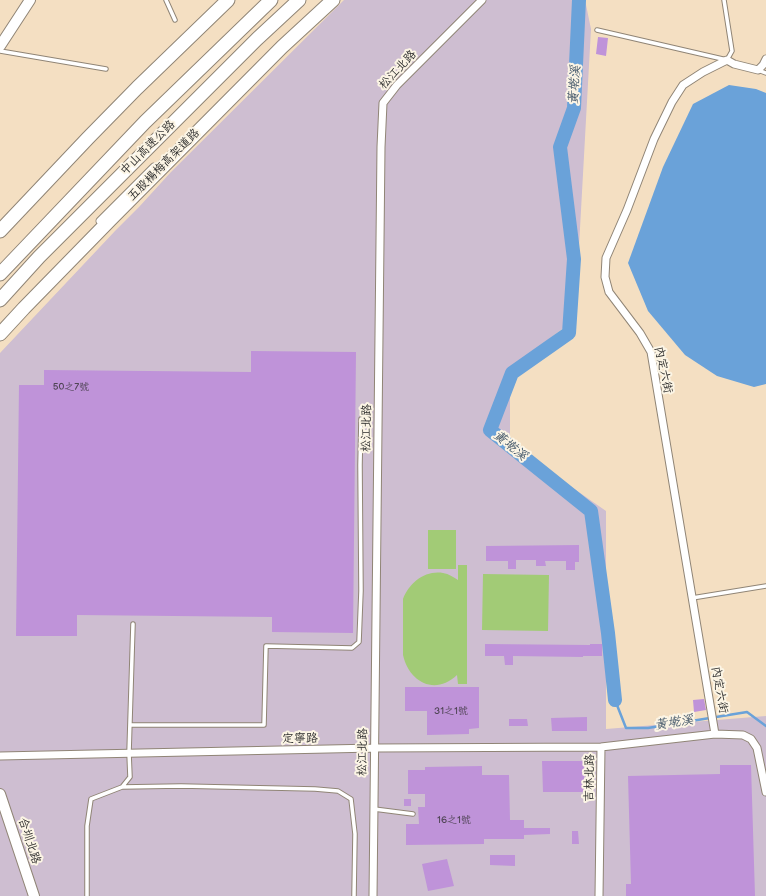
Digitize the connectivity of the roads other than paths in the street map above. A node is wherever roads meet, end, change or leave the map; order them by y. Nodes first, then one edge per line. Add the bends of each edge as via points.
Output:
1 (30, 0) edge
2 (166, 0) edge
3 (228, 0) edge
4 (271, 0) edge
5 (298, 0) edge
6 (326, 0) edge
7 (332, 0) edge
8 (482, 0) edge
9 (724, 0) edge
10 (175, 20) dead end
11 (597, 30) dead end
12 (3, 35) edge
13 (0, 46) edge
14 (0, 51) edge
15 (766, 59) edge
16 (727, 60) junction
17 (106, 69) dead end
18 (758, 70) junction
19 (766, 74) edge
20 (0, 232) edge
21 (0, 274) edge
22 (0, 300) edge
23 (0, 324) edge
24 (0, 334) edge
25 (361, 419) dead end
26 (766, 586) edge
27 (692, 598) junction
28 (133, 624) dead end
29 (130, 725) junction
30 (715, 734) junction
31 (601, 747) junction
32 (375, 748) junction
33 (129, 753) junction
34 (0, 756) edge
35 (122, 787) junction
36 (766, 792) edge
37 (0, 794) edge
38 (374, 809) junction
39 (413, 814) dead end
40 (34, 896) edge
41 (87, 896) edge
42 (354, 896) edge
43 (373, 896) edge
44 (599, 896) edge

1 - 12 street
2 - 10 lane
3 - 20 highway via 131,94
4 - 21 highway, 中山高速公路 via 145,122
5 - 22 highway, 中山高速公路 via 39,257
6 - 23 street via 129,191
7 - 24 highway, 五股楊梅高架道路 via 154,175
8 - 32 street, 松江北路 via 382,103
9 - 16 lane via 732,51
11 - 16 lane
12 - 13 street
14 - 17 lane
15 - 18 street
16 - 18 street
16 - 27 street, 內定六街 via 683,85 672,102 654,139 606,258 605,277 609,292 640,332 650,352
18 - 19 lane
25 - 29 lane via 359,642 352,648 266,646 264,725
26 - 27 lane
27 - 30 street, 內定六街
28 - 29 lane
29 - 33 lane
30 - 31 street, 吉林北路
30 - 36 street, 吉林北路 via 743,735 751,738 757,748
31 - 32 street, 定寧路
31 - 44 street, 吉林北路
32 - 33 street, 定寧路
32 - 38 street, 松江北路
33 - 34 street, 定寧路
33 - 35 lane via 130,777
35 - 41 lane via 91,799 87,826
35 - 42 lane via 237,787 338,791 351,799 355,834
37 - 40 street, 合圳北路
38 - 39 lane
38 - 43 street, 松江北路

